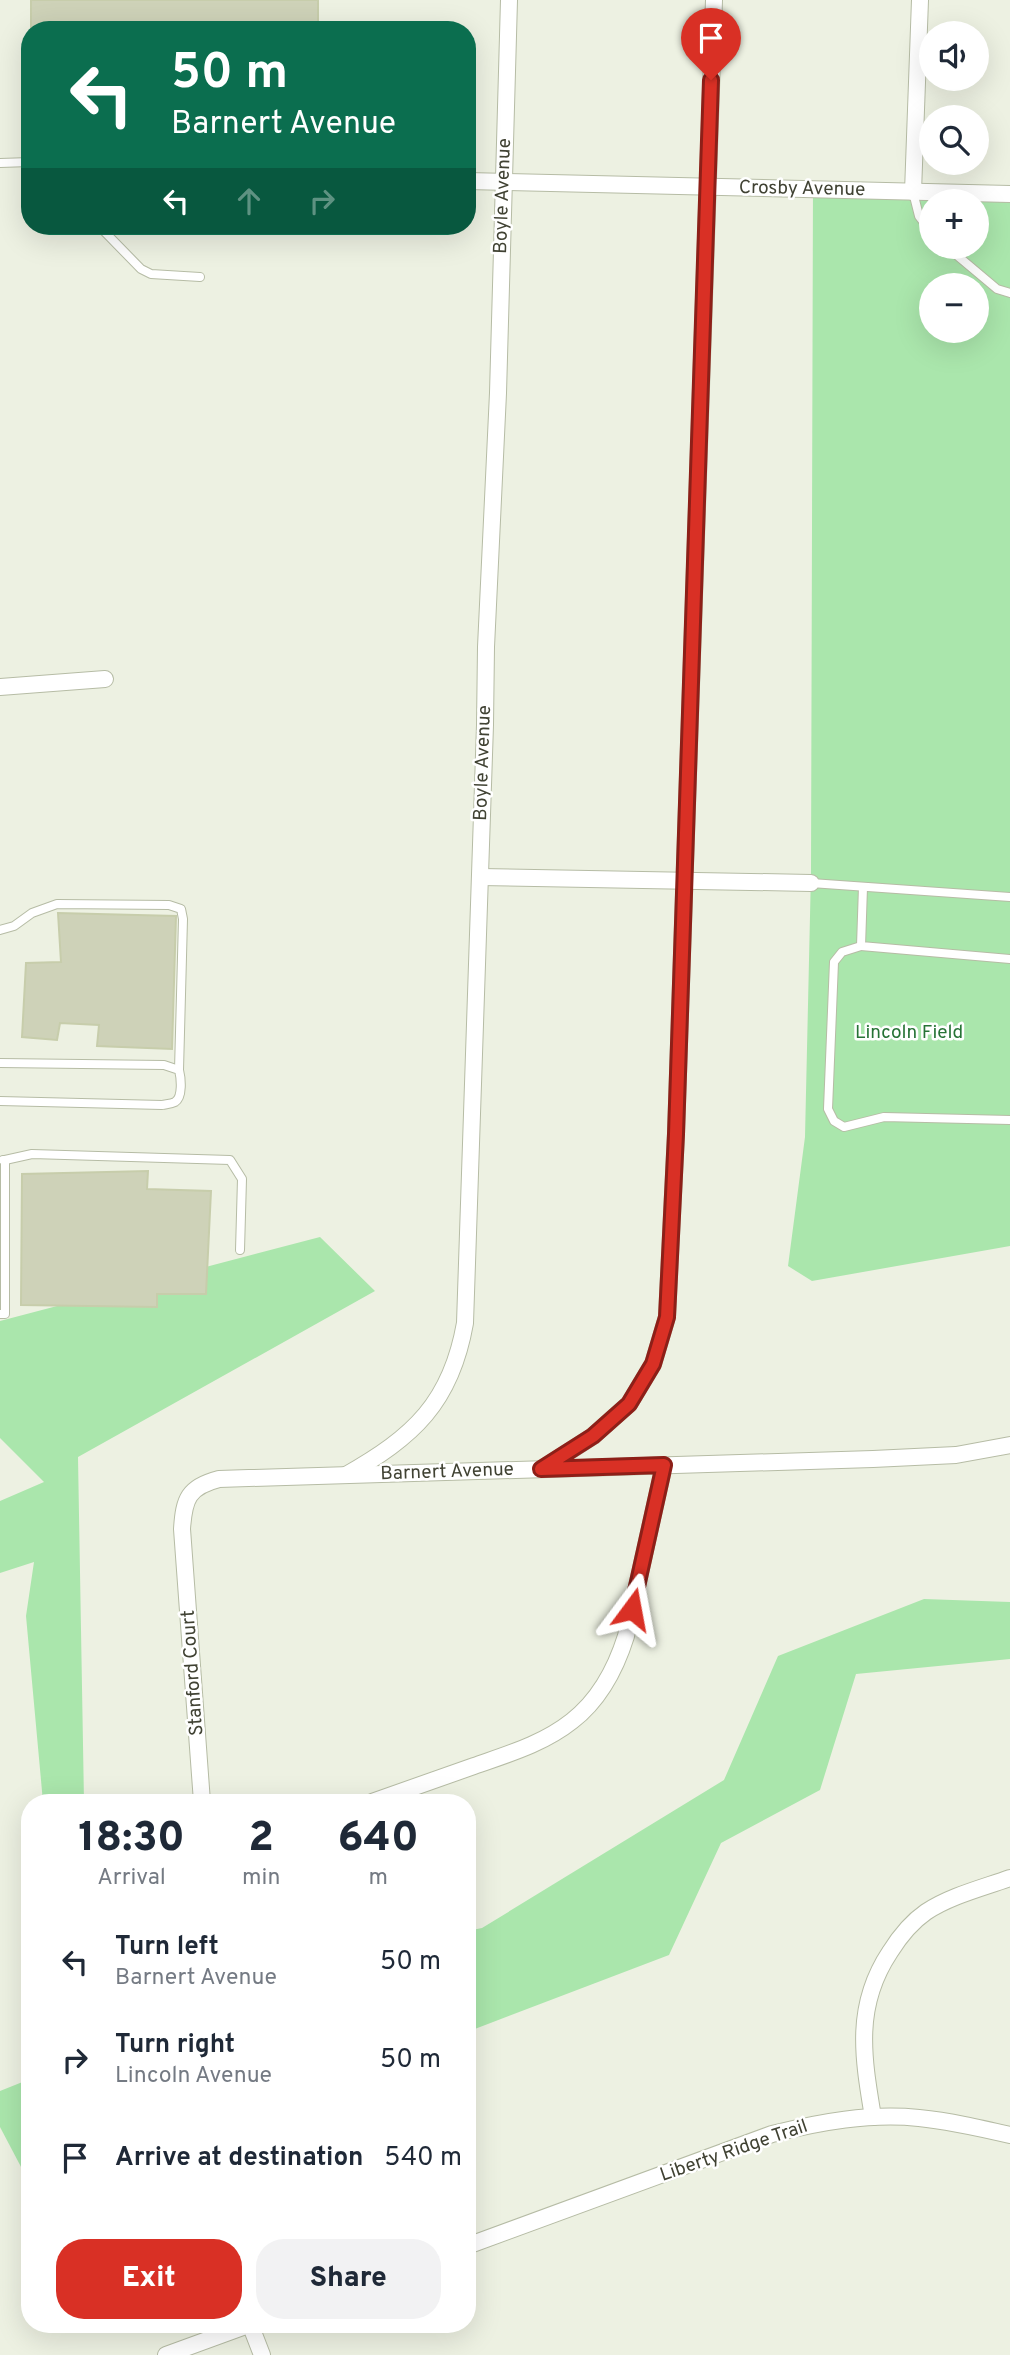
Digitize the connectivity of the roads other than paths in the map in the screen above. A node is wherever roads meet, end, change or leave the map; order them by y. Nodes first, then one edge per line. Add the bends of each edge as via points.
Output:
1 (509, 0) edge
2 (714, 0) edge
3 (920, 0) edge
4 (21, 162) edge
5 (0, 163) edge
6 (476, 181) edge
7 (503, 182) junction
8 (707, 187) junction
9 (913, 192) junction
10 (1010, 194) edge
11 (919, 216) edge
12 (108, 235) edge
13 (961, 259) edge
14 (200, 277) dead end
15 (1010, 293) edge
16 (105, 679) dead end
17 (0, 687) edge
18 (480, 877) junction
19 (685, 881) junction
20 (811, 883) joint
21 (863, 887) junction
22 (1010, 897) edge
23 (0, 930) edge
24 (861, 946) junction
25 (1010, 959) edge
26 (0, 1063) edge
27 (179, 1070) junction
28 (0, 1101) edge
29 (1010, 1120) edge
30 (3, 1160) edge
31 (240, 1250) dead end
32 (0, 1314) edge
33 (1010, 1445) edge
34 (664, 1465) junction
35 (541, 1469) junction
36 (346, 1475) junction
37 (183, 1543) joint
38 (201, 1794) edge
39 (394, 1794) edge
40 (1010, 1878) edge
41 (873, 2117) junction
42 (1010, 2135) edge
43 (476, 2243) edge
44 (226, 2333) edge
45 (254, 2333) edge
46 (166, 2355) edge
47 (262, 2355) edge

1 - 7 street, Boyle Avenue
2 - 8 street
3 - 9 street
4 - 5 lane
6 - 7 street, Crosby Avenue
7 - 8 street, Crosby Avenue
7 - 18 street, Boyle Avenue
8 - 9 street, Crosby Avenue
8 - 19 street
9 - 10 street, Crosby Avenue
9 - 11 lane
12 - 14 lane via 141,270
13 - 15 lane via 997,289
16 - 17 street
18 - 19 street
18 - 36 street, Boyle Avenue via 467,1284 460,1349 446,1387 421,1422 377,1458
19 - 20 street
19 - 35 street via 667,1317 653,1364 629,1404 593,1436
20 - 21 lane
21 - 22 lane
21 - 24 lane
23 - 27 lane via 57,904 169,905 181,909
24 - 25 lane
24 - 29 lane via 842,952 834,962 828,1109 834,1121 844,1127 884,1117
26 - 27 lane via 164,1065
27 - 28 lane via 179,1098 162,1105
30 - 31 lane via 32,1154 230,1160 242,1179
30 - 32 lane via 5,1314
33 - 34 street, Barnert Avenue via 956,1455
34 - 35 street, Barnert Avenue
34 - 39 street via 626,1636 609,1677 585,1708 571,1722 531,1745
35 - 36 street, Barnert Avenue
36 - 37 street, Barnert Avenue via 204,1483 190,1492 183,1508
37 - 38 street, Stanford Court
40 - 41 street via 926,1912 884,1960 872,1982 864,2028 863,2062
41 - 42 street, Liberty Ridge Trail via 958,2123
41 - 43 street, Liberty Ridge Trail via 772,2134
44 - 46 street
45 - 47 street

